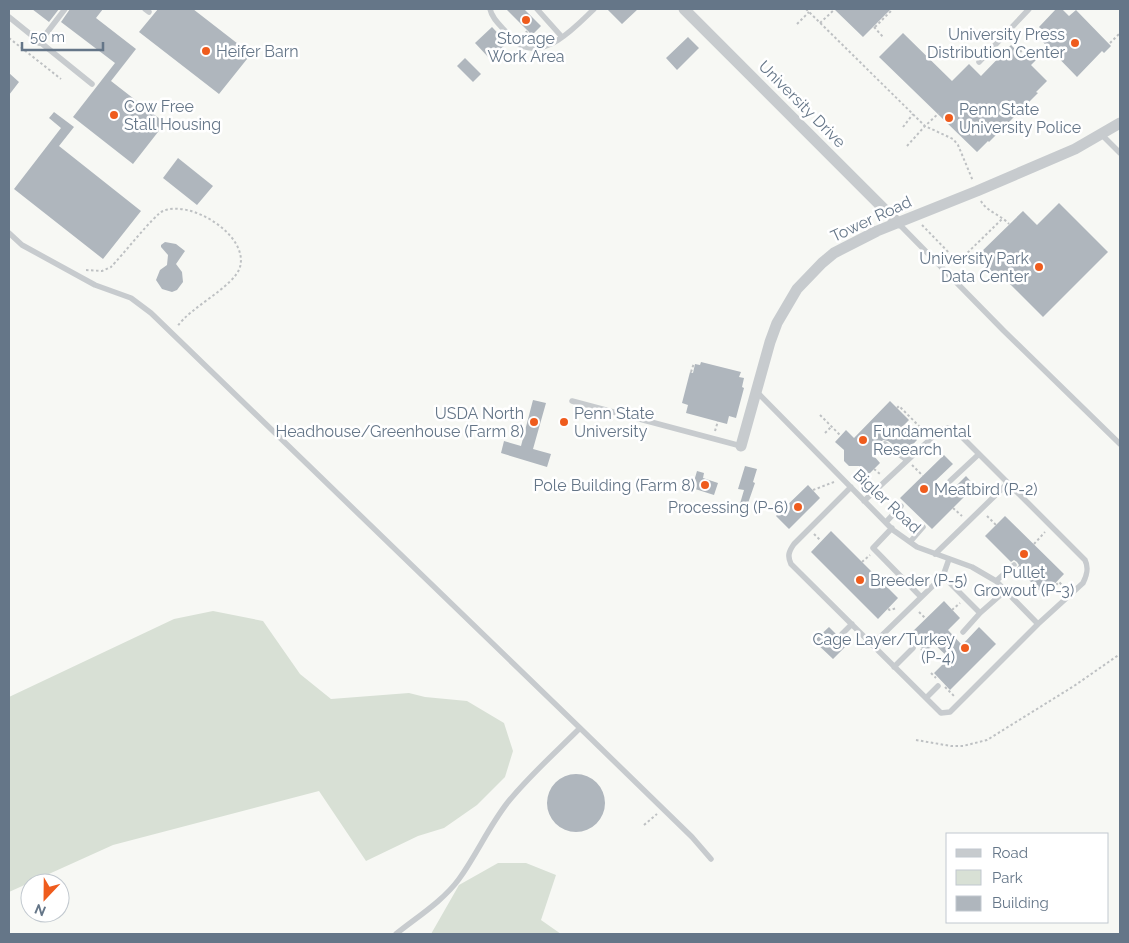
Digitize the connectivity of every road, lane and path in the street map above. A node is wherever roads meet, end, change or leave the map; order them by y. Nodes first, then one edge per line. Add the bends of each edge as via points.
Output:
1 (65, 9) edge
2 (490, 9) edge
3 (537, 9) edge
4 (594, 9) edge
5 (684, 9) edge
6 (806, 9) edge
7 (834, 9) edge
8 (893, 9) edge
9 (1029, 9) edge
10 (809, 12) junction
11 (9, 18) edge
12 (820, 23) junction
13 (797, 24) dead end
14 (526, 31) dead end
15 (1120, 32) edge
16 (530, 33) dead end
17 (1004, 34) junction
18 (562, 37) junction
19 (9, 38) edge
20 (884, 38) dead end
21 (39, 42) junction
22 (1110, 43) dead end
23 (1027, 57) dead end
24 (978, 62) dead end
25 (61, 79) dead end
26 (92, 84) dead end
27 (939, 113) dead end
28 (913, 114) junction
29 (1120, 123) edge
30 (926, 126) junction
31 (902, 127) dead end
32 (1101, 134) junction
33 (907, 146) dead end
34 (1120, 153) edge
35 (973, 181) dead end
36 (979, 199) dead end
37 (1003, 218) junction
38 (898, 223) junction
39 (920, 224) dead end
40 (1009, 224) dead end
41 (9, 233) edge
42 (67, 269) junction
43 (174, 337) junction
44 (694, 363) dead end
45 (691, 372) dead end
46 (757, 392) junction
47 (572, 401) dead end
48 (897, 408) dead end
49 (820, 414) dead end
50 (832, 426) junction
51 (825, 433) dead end
52 (841, 436) dead end
53 (930, 438) junction
54 (885, 444) dead end
55 (1120, 444) edge
56 (741, 446) joint
57 (979, 454) junction
58 (907, 460) junction
59 (865, 472) dead end
60 (923, 476) dead end
61 (852, 477) dead end
62 (839, 481) dead end
63 (950, 482) dead end
64 (1008, 484) junction
65 (851, 487) junction
66 (813, 490) dead end
67 (864, 501) junction
68 (901, 506) dead end
69 (953, 508) dead end
70 (981, 510) junction
71 (886, 522) junction
72 (968, 522) junction
73 (996, 525) dead end
74 (923, 527) dead end
75 (1050, 527) junction
76 (892, 528) junction
77 (910, 542) junction
78 (1034, 544) dead end
79 (935, 554) junction
80 (949, 559) junction
81 (1014, 565) dead end
82 (943, 576) junction
83 (996, 581) junction
84 (1062, 585) dead end
85 (1053, 586) dead end
86 (1005, 591) junction
87 (921, 597) junction
88 (980, 613) junction
89 (852, 624) junction
90 (1038, 624) junction
91 (963, 632) dead end
92 (842, 634) dead end
93 (907, 635) dead end
94 (910, 639) dead end
95 (872, 644) junction
96 (913, 648) dead end
97 (1120, 654) edge
98 (894, 666) junction
99 (931, 673) dead end
100 (939, 683) junction
101 (926, 698) junction
102 (960, 702) junction
103 (580, 728) junction
104 (916, 740) dead end
105 (662, 809) junction
106 (644, 825) dead end
107 (711, 860) dead end
108 (396, 934) edge

1 - 21 lane
2 - 18 lane via 499,24 523,46 540,48
3 - 18 lane
4 - 18 lane
5 - 38 street, University Drive
6 - 10 path
7 - 12 path
8 - 20 path via 874,27
9 - 17 lane
10 - 12 path
10 - 13 path
11 - 21 lane
12 - 28 path
14 - 16 path
15 - 22 path
17 - 23 path
17 - 24 lane
19 - 25 path
21 - 26 lane
27 - 30 path
28 - 30 path
28 - 31 path
29 - 32 street, Tower Road
30 - 33 path
30 - 35 path via 953,139
32 - 34 lane
32 - 38 street, Tower Road via 1048,160
36 - 37 path via 984,207
37 - 39 path via 958,262
37 - 40 path
38 - 46 street, Tower Road via 834,253 810,273 781,314
38 - 55 lane
41 - 42 lane via 22,245
42 - 43 lane via 95,285 131,298
42 - 43 path via 102,271 112,267 161,212 174,208 205,216 236,244 240,267 233,278 181,322
43 - 103 lane
44 - 45 path
46 - 56 street, Tower Road
46 - 65 lane, Bigler Road
47 - 56 lane
48 - 53 path via 899,406
49 - 50 path
50 - 51 path
50 - 52 path
53 - 57 lane via 948,428 957,432
53 - 58 lane
54 - 58 lane
57 - 63 lane
57 - 64 lane
58 - 60 path
58 - 67 lane
59 - 61 path
62 - 66 path
64 - 70 lane
64 - 75 lane
65 - 67 lane, Bigler Road
65 - 89 lane via 794,544 788,558
67 - 71 lane, Bigler Road
68 - 71 lane
69 - 72 path
70 - 72 lane
70 - 73 path
71 - 76 lane, Bigler Road
72 - 79 lane
74 - 77 lane
75 - 78 path
75 - 90 lane via 1085,560 1088,570 1083,583
76 - 77 lane, Bigler Road
76 - 87 lane via 873,548
77 - 79 lane, Bigler Road
79 - 80 lane, Bigler Road
80 - 82 lane
80 - 83 lane, Bigler Road
81 - 83 lane
82 - 87 lane
82 - 88 lane
83 - 86 lane, Bigler Road
84 - 85 path via 1059,582
86 - 88 lane
86 - 90 lane, Bigler Road
87 - 95 lane
88 - 91 lane
89 - 92 lane
89 - 95 lane
90 - 102 lane
93 - 94 path
95 - 98 lane
96 - 98 lane
97 - 104 path via 987,740 963,746
98 - 101 lane
99 - 100 path
100 - 101 lane
100 - 102 path
101 - 102 lane via 946,714
103 - 105 lane
103 - 108 lane via 526,781 495,818 458,880
105 - 106 path
105 - 107 lane

